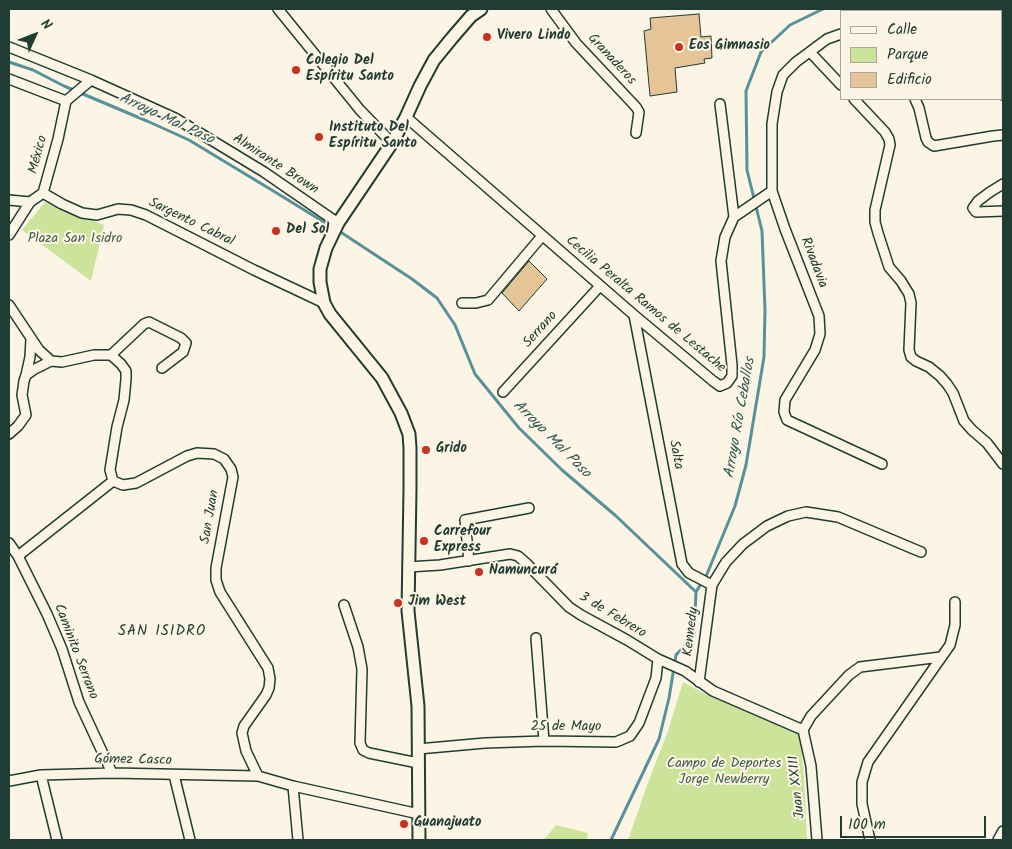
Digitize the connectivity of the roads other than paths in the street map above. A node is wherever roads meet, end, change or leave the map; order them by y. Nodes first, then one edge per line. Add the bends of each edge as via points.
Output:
1 (278, 9) edge
2 (481, 9) edge
3 (551, 9) edge
4 (840, 34) edge
5 (9, 47) edge
6 (810, 52) junction
7 (9, 78) edge
8 (91, 80) junction
9 (840, 84) edge
10 (69, 98) junction
11 (855, 100) edge
12 (915, 100) edge
13 (720, 104) dead end
14 (406, 117) junction
15 (636, 133) dead end
16 (1003, 136) edge
17 (392, 143) junction
18 (1003, 184) edge
19 (772, 191) junction
20 (43, 193) junction
21 (9, 200) edge
22 (30, 202) junction
23 (1003, 211) edge
24 (734, 217) junction
25 (338, 224) junction
26 (9, 235) edge
27 (542, 236) junction
28 (600, 286) junction
29 (324, 303) junction
30 (462, 303) dead end
31 (9, 305) edge
32 (634, 315) junction
33 (32, 339) junction
34 (111, 355) junction
35 (51, 361) junction
36 (162, 368) dead end
37 (26, 375) junction
38 (503, 392) dead end
39 (9, 434) edge
40 (882, 464) dead end
41 (1003, 464) edge
42 (113, 481) junction
43 (528, 508) dead end
44 (9, 542) edge
45 (921, 552) dead end
46 (18, 556) junction
47 (469, 561) junction
48 (408, 567) junction
49 (708, 583) junction
50 (955, 602) dead end
51 (344, 605) dead end
52 (536, 638) dead end
53 (941, 656) junction
54 (662, 661) junction
55 (699, 682) junction
56 (804, 730) junction
57 (544, 741) junction
58 (418, 749) junction
59 (418, 763) junction
60 (112, 773) junction
61 (41, 775) junction
62 (174, 775) junction
63 (258, 776) junction
64 (9, 781) edge
65 (294, 786) junction
66 (419, 814) junction
67 (1003, 831) edge
68 (57, 840) edge
69 (190, 840) edge
70 (298, 840) edge
71 (419, 840) edge
72 (817, 840) edge
73 (870, 840) edge
74 (998, 840) edge

1 - 17 street via 360,110
2 - 14 main road via 471,16 434,60
3 - 15 street, Granaderos via 576,43 636,107 639,112
4 - 6 street, Rivadavia via 827,39
5 - 8 street, Almirante Brown
6 - 9 street
6 - 19 street, Rivadavia via 784,75 777,92 772,124
7 - 10 street
8 - 10 street
8 - 25 street, Almirante Brown via 175,118 264,172
10 - 20 street, México
11 - 41 street via 889,139 875,222 889,267 909,294 911,357 929,367 947,384 964,421 987,442
12 - 16 street via 926,138 934,146
13 - 24 street
14 - 17 main road
14 - 27 street, Cecilia Peralta Ramos de Lestache
17 - 25 main road
18 - 23 street via 973,208 976,212
19 - 24 street
19 - 40 street, Rivadavia via 819,316 820,334 816,350 785,400 787,420
20 - 22 street, México
20 - 29 street, Sargento Cabral via 82,213 97,215 118,209 146,215
21 - 22 street
22 - 26 street, México
24 - 32 street, Cecilia Peralta Ramos de Lestache via 725,237 721,262 732,365 732,376 727,383 720,386 713,381
25 - 29 main road via 320,269
27 - 28 street, Cecilia Peralta Ramos de Lestache
27 - 30 street via 488,300 476,304
28 - 32 street, Cecilia Peralta Ramos de Lestache
28 - 38 street, Serrano
29 - 48 main road via 382,378 409,434
31 - 33 street
32 - 49 street, Salta via 682,564 689,574
33 - 35 street
33 - 37 street
34 - 35 street
34 - 36 street via 149,322 186,343 183,352
34 - 42 street via 126,371 124,400 110,470
35 - 37 street
37 - 39 street via 22,395 26,415
42 - 46 street
42 - 63 street, San Juan via 123,485 136,483 197,453 214,454 224,459 231,469 233,477 216,580 220,592 268,668 269,688 242,734
43 - 47 street via 465,520
44 - 46 street, Caminito Serrano
45 - 49 street via 838,517 806,512 767,526 743,544
46 - 60 street, Caminito Serrano via 47,614 79,702
47 - 48 street, 3 de Febrero
47 - 54 street, 3 de Febrero via 510,554 518,556 569,607
48 - 58 main road
49 - 55 street, Kennedy
50 - 53 street via 955,625 950,645
51 - 59 street via 362,669 360,742 363,750
52 - 57 street
53 - 56 street via 860,667 811,716
53 - 73 street via 868,762 862,782 862,804
54 - 55 street, 3 de Febrero via 685,671
54 - 57 street, 25 de Mayo via 639,723 630,736 616,742
55 - 56 street, 3 de Febrero via 712,691
56 - 72 street, Juan XXIII via 811,766
57 - 58 street, 25 de Mayo
58 - 59 main road
59 - 66 main road
60 - 61 street, Gómez Casco
60 - 62 street, Gómez Casco
61 - 64 street, Gómez Casco
61 - 68 street
62 - 63 street, Gómez Casco
62 - 69 street
63 - 65 street
65 - 66 street
65 - 70 street
66 - 71 main road
67 - 74 street

